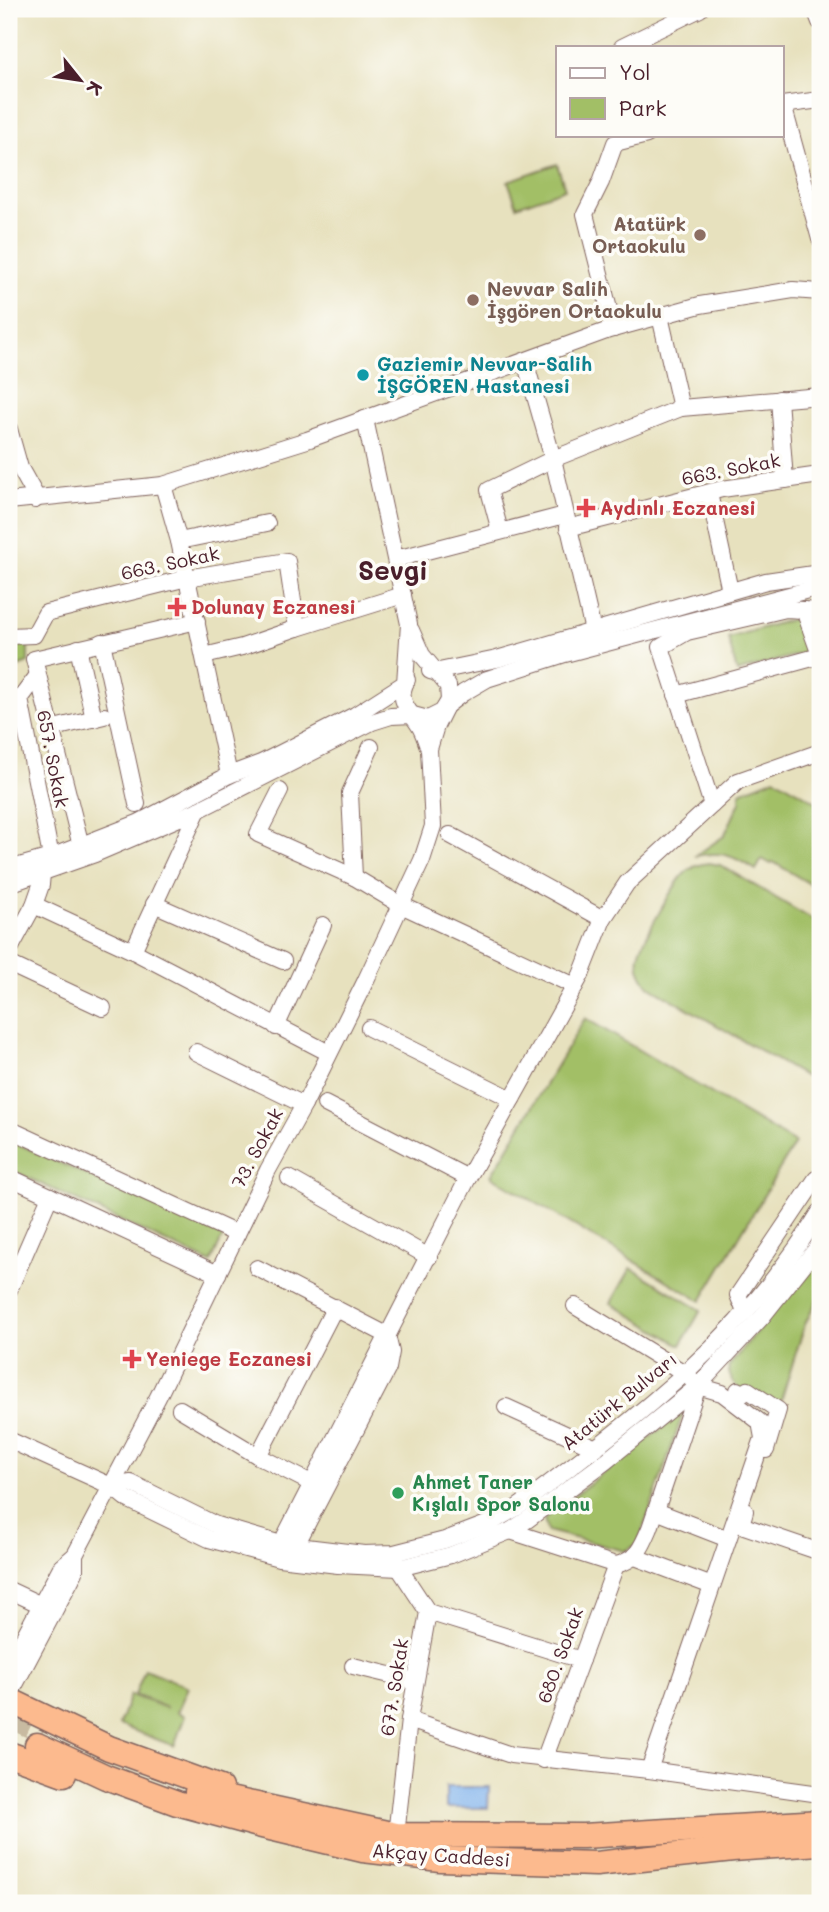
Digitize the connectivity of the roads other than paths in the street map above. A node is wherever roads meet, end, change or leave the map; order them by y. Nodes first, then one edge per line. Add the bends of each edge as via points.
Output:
1 (700, 9) edge
2 (815, 9) edge
3 (820, 22) edge
4 (624, 46) edge
5 (820, 100) edge
6 (784, 105) edge
7 (784, 112) edge
8 (638, 136) edge
9 (611, 139) edge
10 (820, 239) edge
11 (820, 292) edge
12 (660, 316) junction
13 (614, 329) junction
14 (525, 361) junction
15 (820, 396) edge
16 (779, 400) junction
17 (681, 408) junction
18 (366, 419) junction
19 (9, 429) edge
20 (553, 458) junction
21 (820, 475) edge
22 (785, 480) junction
23 (163, 485) junction
24 (709, 493) junction
25 (35, 500) junction
26 (9, 502) edge
27 (567, 521) junction
28 (267, 523) dead end
29 (500, 531) junction
30 (179, 541) junction
31 (396, 559) junction
32 (820, 573) edge
33 (187, 579) junction
34 (820, 589) edge
35 (730, 591) junction
36 (403, 595) junction
37 (812, 610) edge
38 (197, 621) junction
39 (409, 624) junction
40 (297, 628) junction
41 (593, 631) junction
42 (34, 635) junction
43 (9, 636) edge
44 (658, 639) junction
45 (102, 642) junction
46 (78, 648) junction
47 (204, 656) junction
48 (820, 656) edge
49 (36, 667) junction
50 (434, 672) junction
51 (405, 683) junction
52 (676, 695) junction
53 (446, 706) junction
54 (117, 713) junction
55 (413, 716) junction
56 (94, 719) junction
57 (50, 729) junction
58 (371, 747) dead end
59 (429, 749) junction
60 (820, 752) edge
61 (229, 775) junction
62 (279, 791) dead end
63 (137, 804) dead end
64 (712, 805) junction
65 (198, 810) junction
66 (450, 835) dead end
67 (81, 846) junction
68 (51, 858) junction
69 (9, 869) edge
70 (42, 873) junction
71 (354, 877) junction
72 (9, 884) edge
73 (154, 904) junction
74 (34, 905) junction
75 (404, 906) junction
76 (603, 919) junction
77 (323, 925) dead end
78 (9, 951) edge
79 (133, 951) junction
80 (283, 961) dead end
81 (9, 964) edge
82 (575, 986) junction
83 (103, 1008) dead end
84 (275, 1027) junction
85 (369, 1028) dead end
86 (196, 1052) dead end
87 (329, 1053) junction
88 (512, 1099) junction
89 (325, 1104) dead end
90 (304, 1105) junction
91 (9, 1129) edge
92 (9, 1177) edge
93 (289, 1178) dead end
94 (468, 1178) junction
95 (820, 1179) edge
96 (50, 1196) junction
97 (820, 1212) edge
98 (237, 1234) junction
99 (815, 1234) edge
100 (820, 1244) edge
101 (429, 1257) junction
102 (257, 1268) dead end
103 (218, 1274) junction
104 (9, 1290) edge
105 (575, 1306) dead end
106 (335, 1307) junction
107 (745, 1312) junction
108 (387, 1335) junction
109 (692, 1380) junction
110 (737, 1390) dead end
111 (506, 1407) dead end
112 (180, 1409) dead end
113 (9, 1440) edge
114 (596, 1448) junction
115 (258, 1456) junction
116 (313, 1485) junction
117 (111, 1486) junction
118 (656, 1511) junction
119 (510, 1531) junction
120 (218, 1533) junction
121 (728, 1539) junction
122 (288, 1546) junction
123 (820, 1552) edge
124 (75, 1555) junction
125 (635, 1557) junction
126 (397, 1561) junction
127 (616, 1565) junction
128 (712, 1586) junction
129 (9, 1590) edge
130 (41, 1605) junction
131 (428, 1612) junction
132 (581, 1660) junction
133 (9, 1665) edge
134 (353, 1666) dead end
135 (415, 1681) junction
136 (9, 1698) edge
137 (409, 1720) junction
138 (40, 1738) tunnel mouth
139 (9, 1754) edge
140 (544, 1760) junction
141 (649, 1770) junction
142 (820, 1794) edge
143 (820, 1822) edge
144 (300, 1826) junction
145 (396, 1835) junction
146 (820, 1843) edge

1 - 4 street
2 - 3 street
5 - 6 street
7 - 10 street
8 - 9 street
9 - 13 street via 601,182 585,214
11 - 12 street via 793,290
12 - 13 street
12 - 17 street
13 - 14 street
14 - 18 street
14 - 20 street
15 - 16 street
16 - 17 street
16 - 22 street
17 - 20 street
18 - 23 street
18 - 31 street
19 - 25 street
20 - 27 street
20 - 29 street via 489,490
21 - 22 street, 663. Sokak
22 - 24 street, 663. Sokak
23 - 25 street
23 - 30 street
24 - 27 street, 663. Sokak
24 - 35 street
25 - 26 street
27 - 29 street, 663. Sokak
27 - 41 street
28 - 30 street
29 - 31 street, 663. Sokak
30 - 33 street
31 - 36 street
32 - 35 street
33 - 38 street
33 - 40 street, 663. Sokak via 287,561
33 - 42 street, 663. Sokak via 46,613
34 - 44 street
35 - 41 street
36 - 39 street
36 - 40 street
37 - 44 street via 786,609
37 - 48 street
38 - 45 street
38 - 47 street
39 - 50 street
39 - 51 street
40 - 47 street
41 - 50 street
42 - 43 street
42 - 49 street
44 - 52 street
44 - 53 street via 565,654 487,679
45 - 46 street
45 - 54 street
46 - 49 street
46 - 56 street
47 - 61 street
48 - 52 street
49 - 57 street
49 - 68 street, 657. Sokak via 20,699
50 - 51 street via 421,671
50 - 53 street via 448,687
51 - 55 street via 402,697
51 - 61 street via 355,715
52 - 64 street
53 - 55 street via 428,719
53 - 59 street
54 - 56 street
54 - 63 street
55 - 59 street
55 - 65 street via 372,722
56 - 57 street
57 - 67 street
58 - 71 street via 350,793
59 - 75 street, 73. Sokak via 433,826
60 - 64 street via 738,781
61 - 67 street
62 - 71 street via 258,834
64 - 76 street via 627,883
65 - 70 street
65 - 73 street
66 - 76 street
67 - 68 street
68 - 69 street
70 - 72 street
70 - 74 street
71 - 75 street
73 - 79 street
73 - 80 street
74 - 78 street
74 - 79 street
75 - 82 street
75 - 87 street, 73. Sokak
76 - 82 street
77 - 84 street
79 - 84 street
81 - 83 street
82 - 88 street
84 - 87 street
85 - 88 street
86 - 90 street
87 - 90 street, 73. Sokak
88 - 94 street
89 - 94 street
90 - 98 street, 73. Sokak
91 - 98 street
92 - 96 street
93 - 101 street
94 - 101 street
95 - 107 street via 738,1295
96 - 103 street
96 - 104 street
97 - 99 street, Atatürk Bulvarı
98 - 103 street, 73. Sokak
99 - 107 street, Atatürk Bulvarı
100 - 109 street, Atatürk Bulvarı via 762,1317
101 - 108 street
102 - 106 street
103 - 117 street, 73. Sokak
105 - 109 street
106 - 108 street
106 - 115 street
107 - 109 street, Atatürk Bulvarı
108 - 116 street
108 - 122 street via 388,1368
109 - 114 street, Atatürk Bulvarı
109 - 118 street
109 - 119 street, Atatürk Bulvarı via 606,1461
109 - 121 street via 722,1392 760,1422 763,1438
110 - 123 street via 743,1394 748,1390 778,1410 741,1525
111 - 114 street
112 - 115 street
113 - 117 street, Atatürk Bulvarı
114 - 126 street, Atatürk Bulvarı via 492,1522
115 - 116 street
116 - 122 street
117 - 120 street, Atatürk Bulvarı via 131,1483
117 - 124 street, 73. Sokak
118 - 121 street
118 - 125 street
119 - 126 street, Atatürk Bulvarı via 451,1555
119 - 127 street
120 - 122 street, Atatürk Bulvarı
120 - 126 street, Atatürk Bulvarı via 279,1558 338,1565
121 - 128 street
122 - 126 street, Atatürk Bulvarı
124 - 130 street via 61,1567
124 - 136 street via 75,1572
125 - 127 street
125 - 128 street
126 - 131 street
127 - 132 street, 680. Sokak
128 - 141 street
129 - 130 street
130 - 133 street
131 - 132 street
131 - 135 street, 677. Sokak
132 - 140 street, 680. Sokak
134 - 135 street
135 - 137 street, 677. Sokak
136 - 144 highway via 108,1748
137 - 140 street via 511,1755
137 - 145 street, 677. Sokak
138 - 144 highway, Akçay Caddesi via 106,1777 177,1803
139 - 144 highway via 212,1826 256,1836
140 - 141 street
141 - 142 street
143 - 145 highway, Akçay Caddesi via 583,1836
144 - 145 highway, Akçay Caddesi
144 - 146 highway, Akçay Caddesi via 363,1850 440,1859 596,1864

